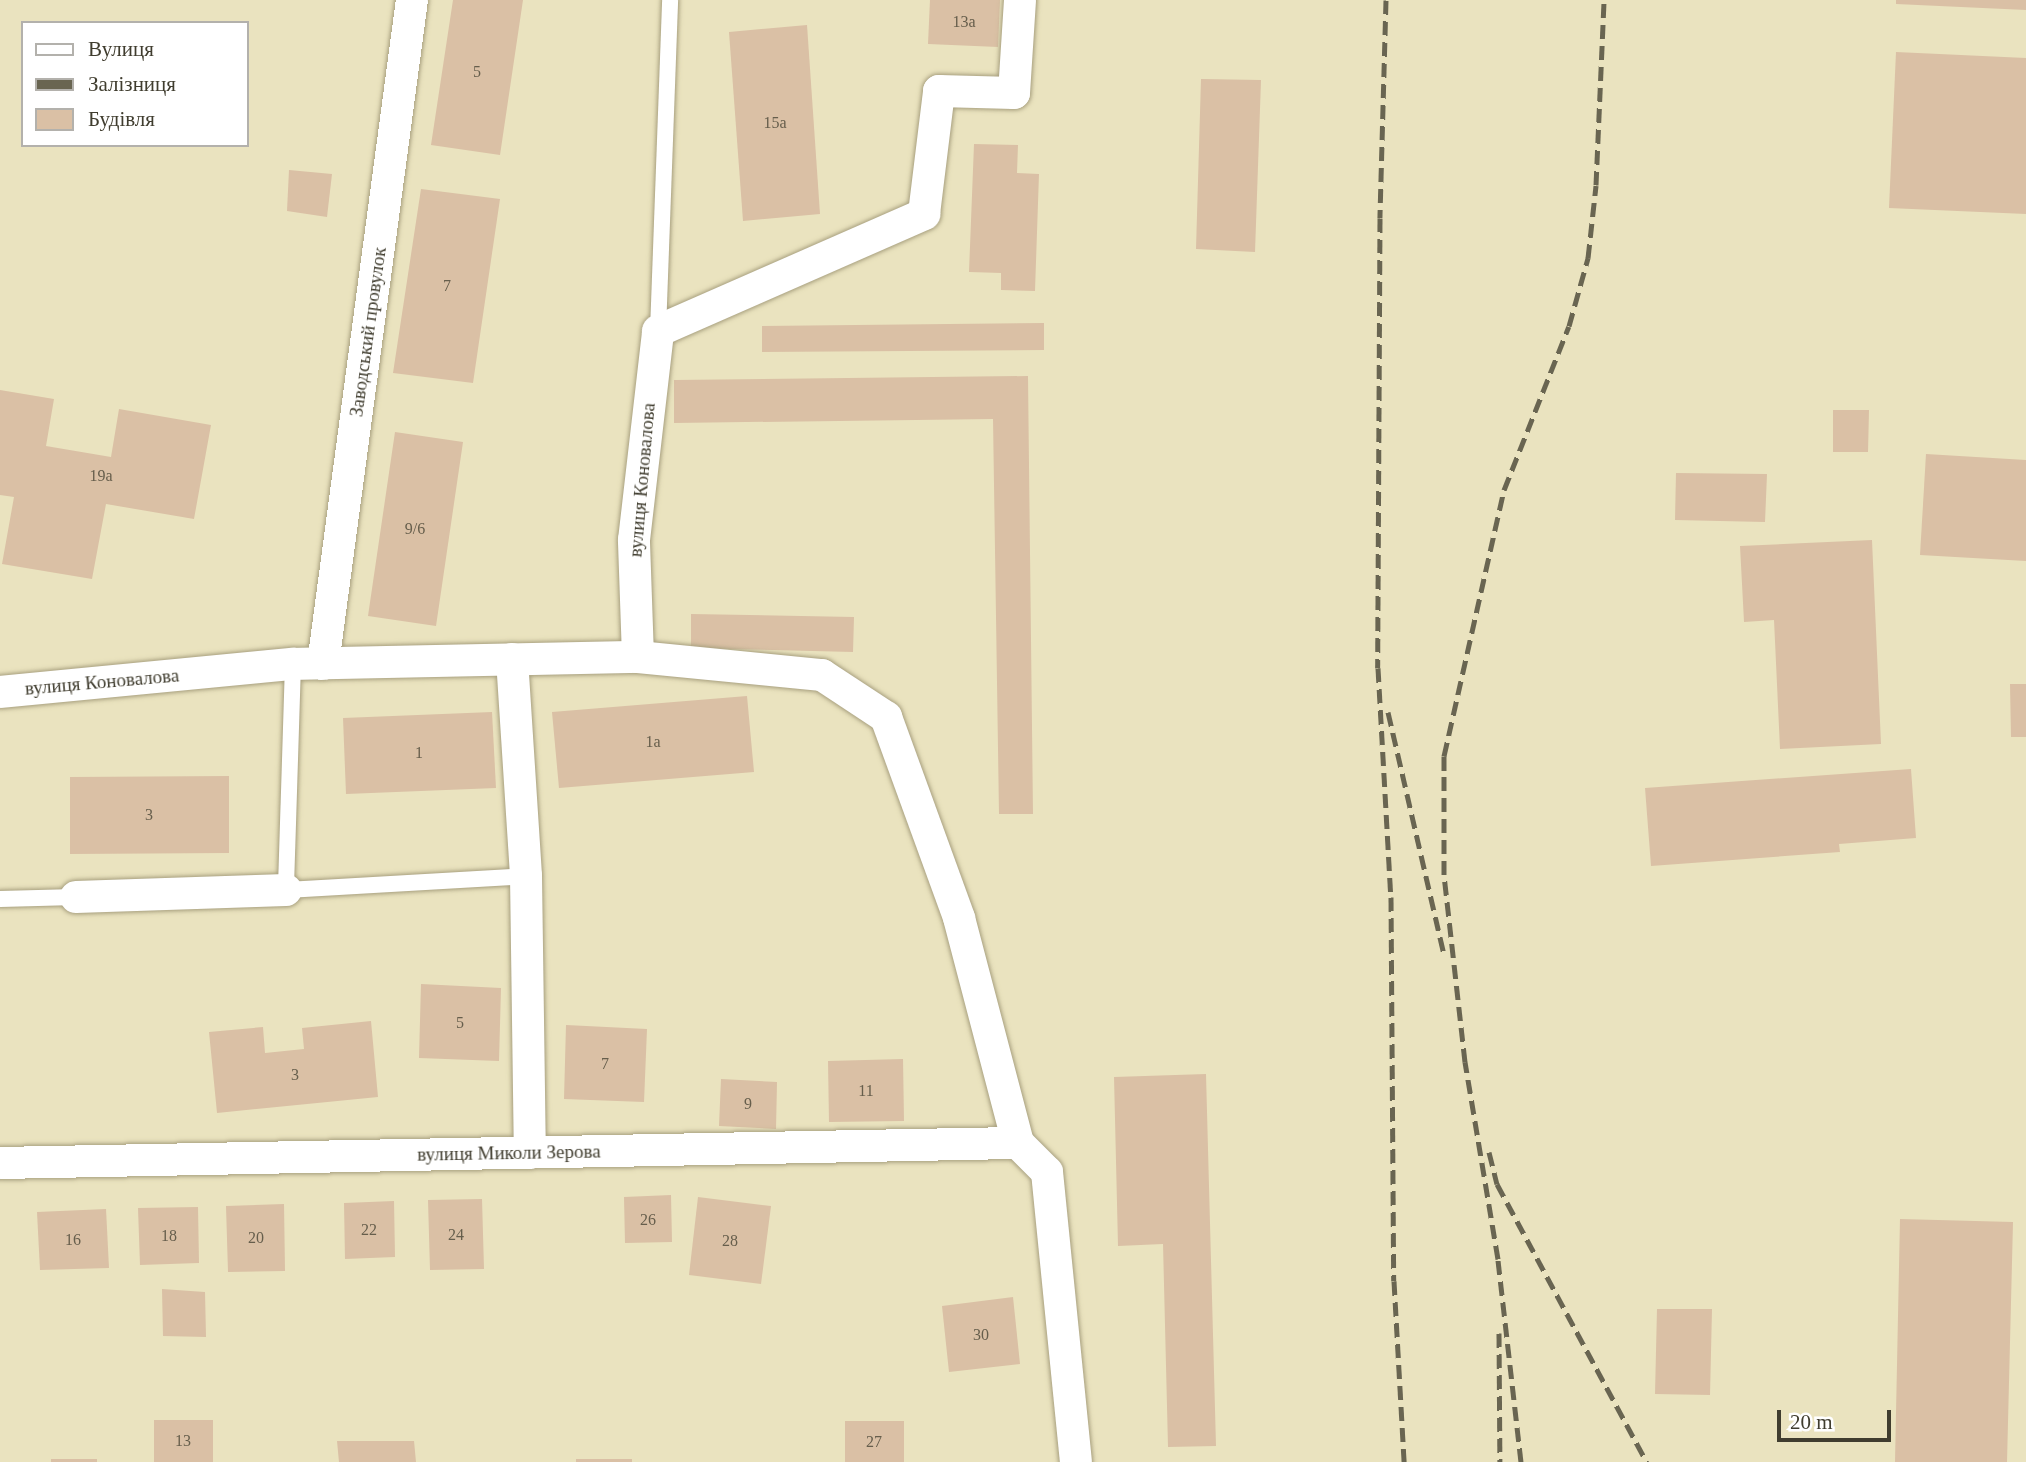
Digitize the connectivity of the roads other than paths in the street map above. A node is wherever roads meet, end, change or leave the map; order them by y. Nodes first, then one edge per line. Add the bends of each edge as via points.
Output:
1 (412, 0) edge
2 (670, 0) edge
3 (1020, 0) edge
4 (658, 331) junction
5 (638, 657) junction
6 (512, 659) junction
7 (308, 664) junction
8 (0, 692) edge
9 (526, 876) junction
10 (286, 890) junction
11 (76, 897) joint
12 (0, 899) edge
13 (1018, 1143) junction
14 (530, 1153) junction
15 (0, 1163) edge
16 (1076, 1462) edge

1 - 7 street, Заводський провулок
2 - 4 lane
3 - 4 street via 1014,93 939,91 924,214
4 - 5 street, вулиця Коновалова via 634,540
5 - 6 street, вулиця Коновалова
5 - 13 street via 821,675 886,717 959,918
6 - 7 street, вулиця Коновалова
6 - 9 street
7 - 8 street, вулиця Коновалова
7 - 10 lane
9 - 10 lane
9 - 14 street
10 - 11 street
11 - 12 lane
13 - 14 street, вулиця Миколи Зерова
13 - 16 street via 1046,1172
14 - 15 street, вулиця Миколи Зерова

